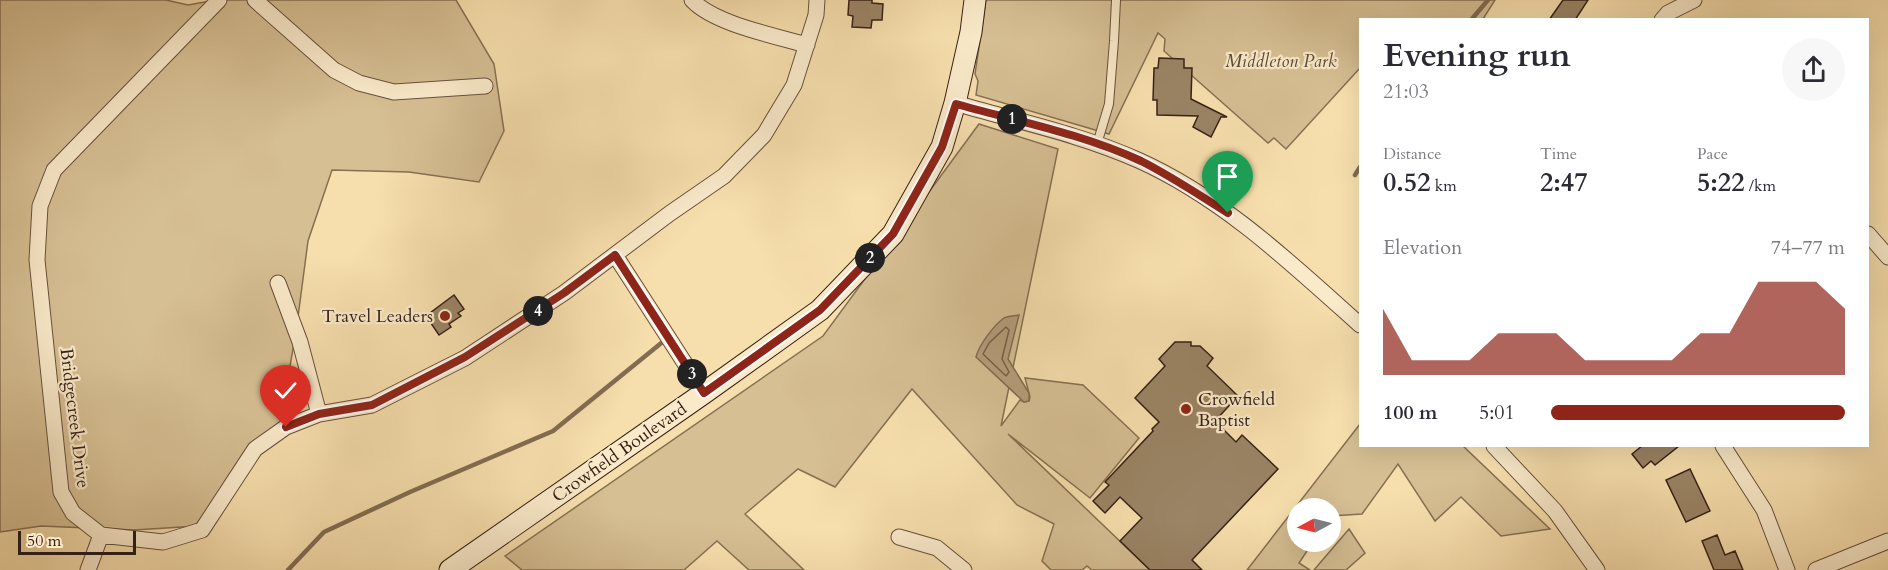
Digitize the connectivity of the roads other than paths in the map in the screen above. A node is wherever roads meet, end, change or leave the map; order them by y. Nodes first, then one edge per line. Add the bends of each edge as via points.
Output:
1 (219, 0) edge
2 (255, 0) edge
3 (693, 0) edge
4 (817, 0) edge
5 (975, 0) edge
6 (1116, 0) edge
7 (1694, 0) edge
8 (1664, 18) edge
9 (807, 45) junction
10 (485, 86) dead end
11 (956, 104) junction
12 (1097, 144) junction
13 (1869, 235) edge
14 (615, 255) junction
15 (1888, 257) edge
16 (278, 283) dead end
17 (1359, 324) edge
18 (704, 393) junction
19 (319, 414) junction
20 (1495, 447) edge
21 (1724, 447) edge
22 (101, 535) junction
23 (899, 537) dead end
24 (1888, 541) edge
25 (88, 570) edge
26 (450, 570) edge
27 (964, 570) edge
28 (1597, 570) edge
29 (1787, 570) edge
30 (1816, 570) edge

1 - 22 street, Bridgecreek Drive via 54,170 40,206 37,260 61,492 74,513
2 - 10 street via 334,70 358,83 394,92
3 - 9 street via 729,22
4 - 9 street
5 - 11 main road, Crowfield Boulevard
6 - 12 lane via 1109,104
7 - 8 street
9 - 14 street via 794,85 764,135 724,176
11 - 12 street
11 - 18 main road, Crowfield Boulevard via 942,147 893,234 820,310
12 - 17 street via 1168,175 1228,213
13 - 15 street
14 - 18 street
14 - 19 street via 465,357 372,405
16 - 19 street via 300,342
18 - 26 main road, Crowfield Boulevard
19 - 22 street via 286,427 255,449 202,530 163,542
20 - 28 street via 1555,511
21 - 29 street via 1764,510
22 - 25 street
23 - 27 street via 937,548
24 - 30 street

